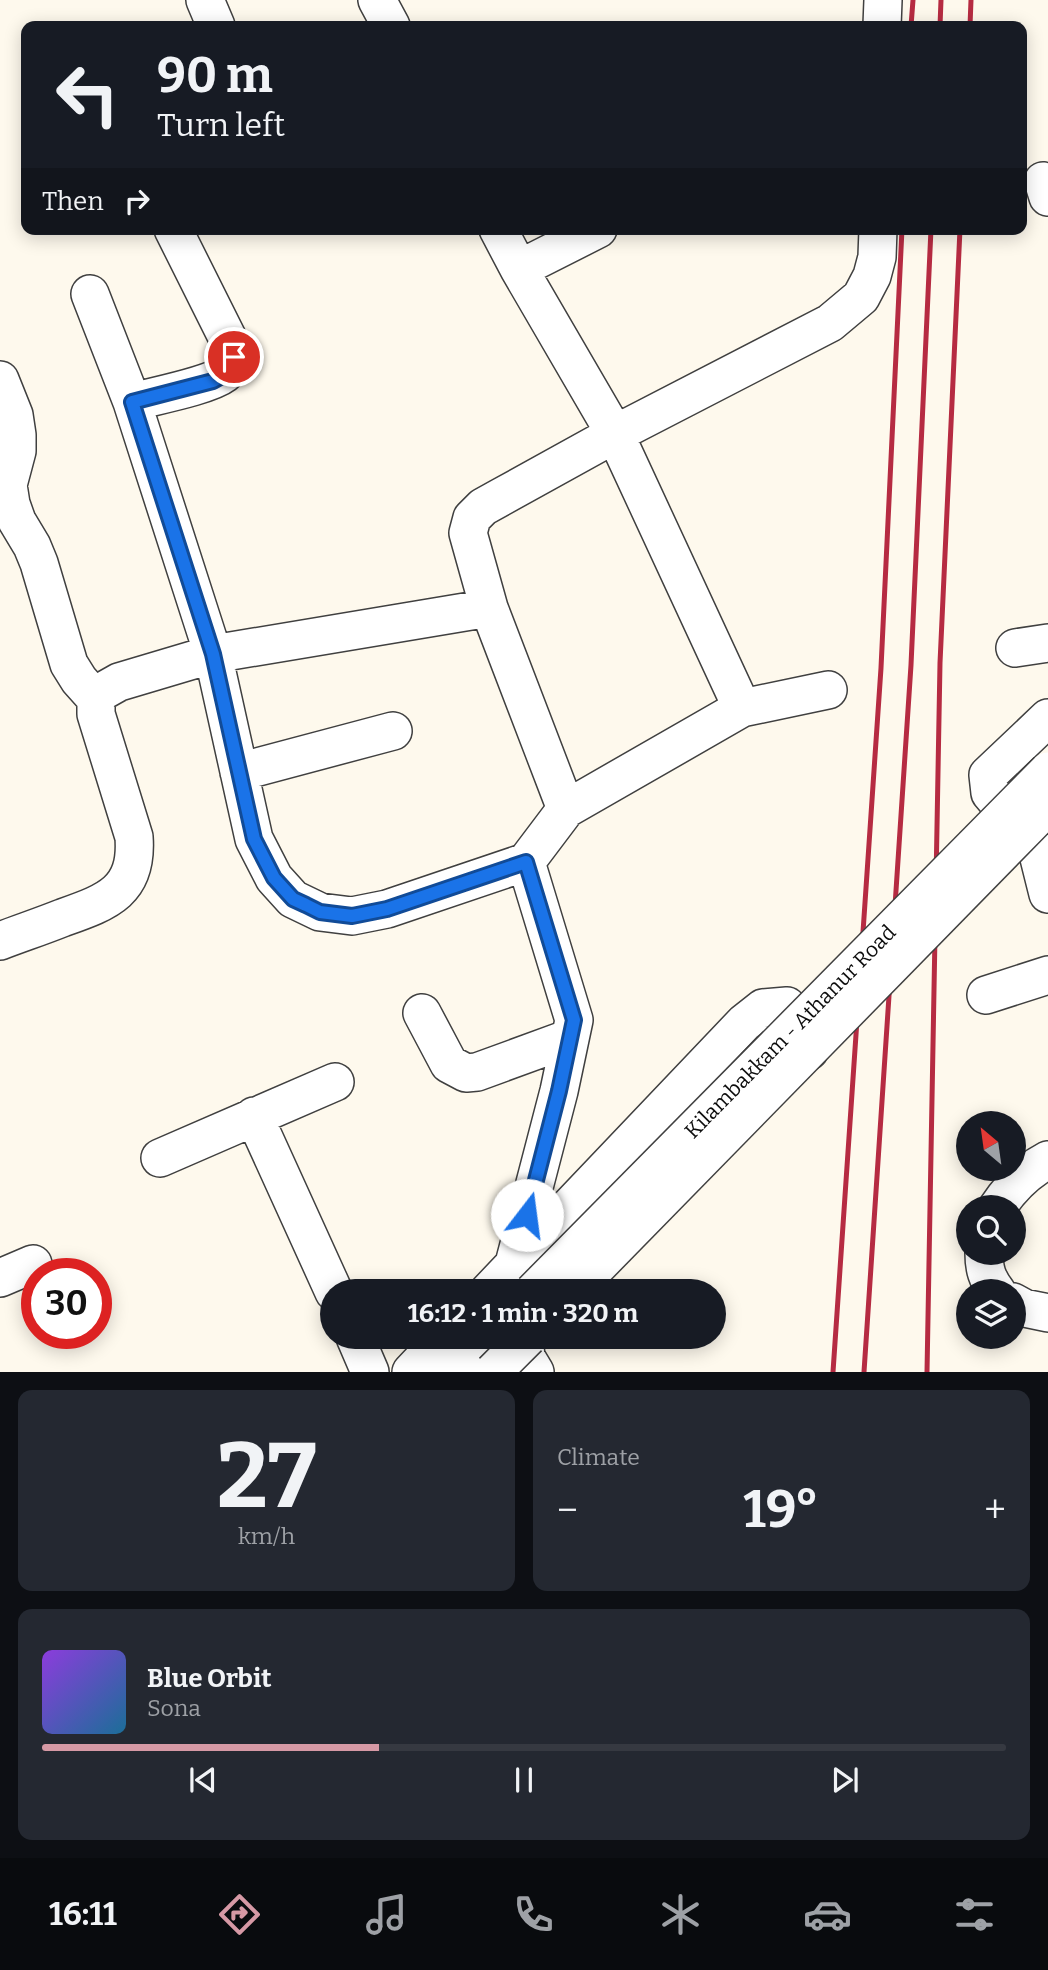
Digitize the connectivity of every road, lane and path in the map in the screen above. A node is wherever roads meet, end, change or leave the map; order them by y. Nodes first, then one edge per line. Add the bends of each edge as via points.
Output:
1 (205, 0) edge
2 (377, 0) edge
3 (883, 0) edge
4 (214, 21) edge
5 (388, 21) edge
6 (882, 21) edge
7 (176, 235) edge
8 (501, 235) edge
9 (586, 235) edge
10 (878, 235) edge
11 (519, 269) junction
12 (90, 294) dead end
13 (0, 380) edge
14 (132, 402) junction
15 (615, 434) junction
16 (489, 608) junction
17 (213, 654) junction
18 (828, 690) dead end
19 (96, 699) junction
20 (742, 708) junction
21 (1048, 718) edge
22 (393, 731) dead end
23 (1048, 771) edge
24 (239, 772) junction
25 (566, 809) junction
26 (1043, 820) edge
27 (526, 862) junction
28 (1048, 894) edge
29 (0, 941) edge
30 (1048, 975) edge
31 (986, 995) dead end
32 (422, 1013) dead end
33 (570, 1038) junction
34 (335, 1082) dead end
35 (254, 1116) junction
36 (160, 1158) dead end
37 (1048, 1160) edge
38 (1005, 1195) edge
39 (21, 1269) edge
40 (0, 1278) edge
41 (328, 1279) edge
42 (522, 1279) edge
43 (524, 1279) edge
44 (525, 1279) edge
45 (585, 1279) edge
46 (605, 1279) edge
47 (1026, 1308) edge
48 (1048, 1313) edge
49 (360, 1349) edge
50 (432, 1349) edge
51 (476, 1349) edge
52 (528, 1352) edge
53 (370, 1371) edge
54 (411, 1371) edge
55 (454, 1371) edge
56 (493, 1371) edge

1 - 4 street
2 - 5 street
3 - 6 street
7 - 14 street via 234,357 227,373 213,381
8 - 11 street
9 - 11 street
10 - 15 street via 872,276 861,297 830,323
11 - 15 street
12 - 14 street
13 - 19 street via 18,435 8,485 11,504 39,563 69,664
14 - 17 street
15 - 16 street via 501,496 471,518 468,533
15 - 20 street
16 - 17 street
16 - 25 street
17 - 19 street via 119,682
17 - 24 street
18 - 20 street
19 - 29 street via 96,714 134,837 135,857 128,878 115,894 95,906
20 - 25 street
21 - 26 street via 988,775 990,793 1001,806
22 - 24 street
23 - 44 street, Kilambakkam - Athanur Road, bridge
24 - 27 street via 254,839 274,878 293,899 320,912 352,916 387,909
25 - 27 street
26 - 28 street
26 - 45 street, Kilambakkam - Athanur Road, bridge
27 - 33 street via 574,1020
30 - 31 street
32 - 33 street via 449,1064 466,1073
33 - 42 street
34 - 35 street
35 - 36 street
35 - 41 street
37 - 38 street
39 - 40 street
43 - 46 street via 744,1023 763,1008 787,1006 802,1018 808,1036 809,1056 802,1073 712,1174
47 - 48 street
49 - 53 street
50 - 54 street
51 - 55 street
52 - 56 street, bridge

